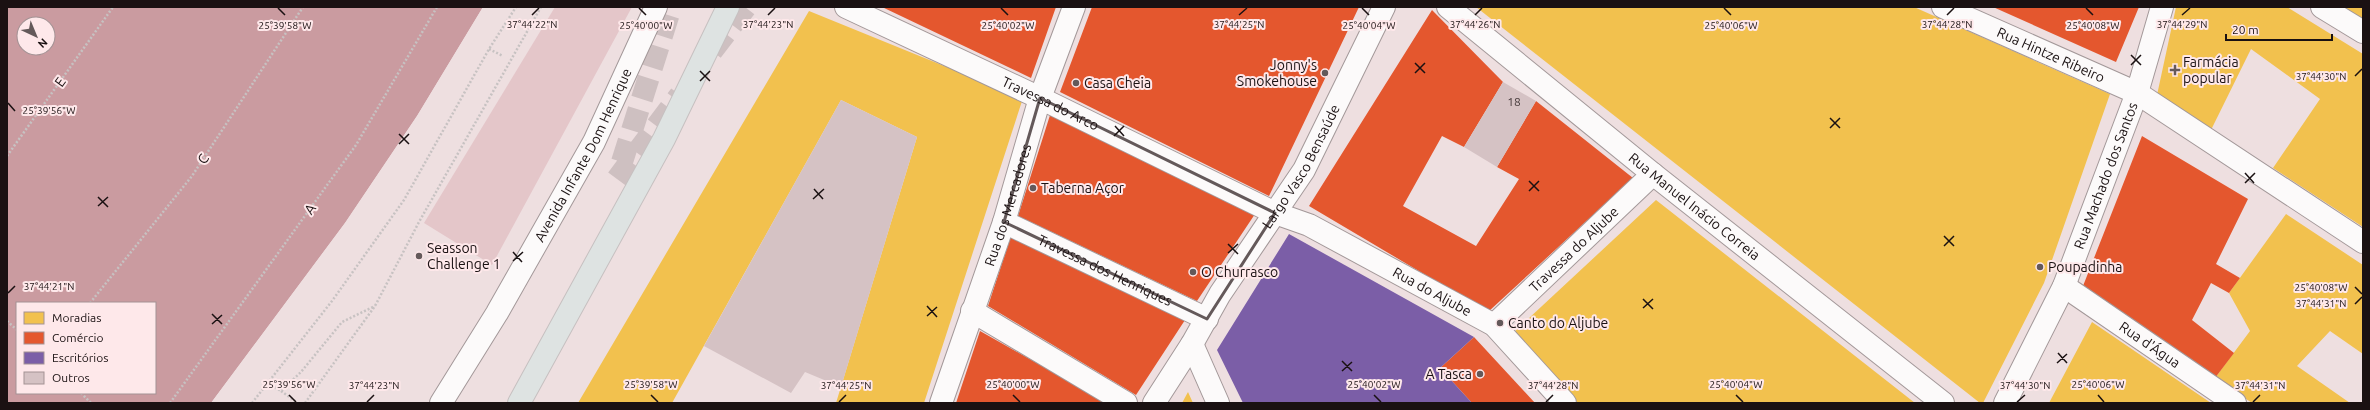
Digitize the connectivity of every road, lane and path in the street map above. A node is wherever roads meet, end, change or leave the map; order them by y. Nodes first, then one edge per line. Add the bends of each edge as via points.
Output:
1 (113, 7) edge
2 (303, 7) edge
3 (437, 7) edge
4 (516, 7) edge
5 (540, 7) edge
6 (656, 7) edge
7 (728, 7) edge
8 (846, 7) edge
9 (1074, 7) edge
10 (1384, 7) edge
11 (1448, 7) edge
12 (1943, 7) edge
13 (2162, 7) edge
14 (2322, 7) edge
15 (2363, 32) edge
16 (489, 49) junction
17 (503, 56) dead end
18 (2136, 93) junction
19 (1040, 98) junction
20 (7, 156) edge
21 (1653, 174) junction
22 (1275, 213) junction
23 (1004, 222) junction
24 (2363, 242) edge
25 (2064, 286) junction
26 (91, 302) edge
27 (375, 306) junction
28 (972, 311) junction
29 (1206, 319) junction
30 (7, 321) edge
31 (1494, 325) junction
32 (16, 329) edge
33 (1192, 344) junction
34 (268, 383) junction
35 (282, 391) junction
36 (82, 394) edge
37 (295, 401) dead end
38 (91, 403) edge
39 (170, 403) edge
40 (252, 403) edge
41 (305, 403) edge
42 (442, 403) edge
43 (519, 403) edge
44 (940, 403) edge
45 (1126, 403) edge
46 (1154, 403) edge
47 (1218, 403) edge
48 (1566, 403) edge
49 (1943, 403) edge
50 (2005, 403) edge
51 (2235, 403) edge

1 - 20 path, E
2 - 26 path, C via 192,176
3 - 39 path, A via 356,145
4 - 16 path
5 - 27 path via 419,222
6 - 42 street, Avenida Infante Dom Henrique via 594,142 497,313
7 - 43 main road via 664,139
8 - 19 street, Travessa do Arco
9 - 19 street, Rua dos Mercadores
10 - 22 street, Largo Vasco Bensaúde via 1304,170
11 - 21 street, Rua Manuel Inácio Correia
12 - 18 street, Rua Hintze Ribeiro
13 - 18 street, Rua Machado dos Santos
14 - 15 street
16 - 17 path
16 - 34 path via 404,200 332,301
18 - 24 street, Rua Hintze Ribeiro
18 - 25 street, Rua Machado dos Santos
19 - 22 street, Travessa do Arco
19 - 23 street, Rua dos Mercadores
21 - 31 street, Travessa do Aljube
21 - 49 street, Rua Manuel Inácio Correia
22 - 29 street, Largo Vasco Bensaúde
22 - 31 street, Rua do Aljube via 1309,225
23 - 28 street, Rua dos Mercadores
23 - 29 street, Travessa dos Henriques
25 - 50 street, Rua Machado dos Santos
25 - 51 street, Rua d'Água
27 - 35 path via 342,322
27 - 41 path
28 - 44 street, Rua dos Mercadores
28 - 45 street
29 - 33 street, Largo Vasco Bensaúde
30 - 32 path
31 - 48 street, Rua do Aljube
33 - 46 street, Largo Vasco Bensaúde
33 - 47 street
34 - 35 path
34 - 40 path
35 - 37 path
36 - 38 path

